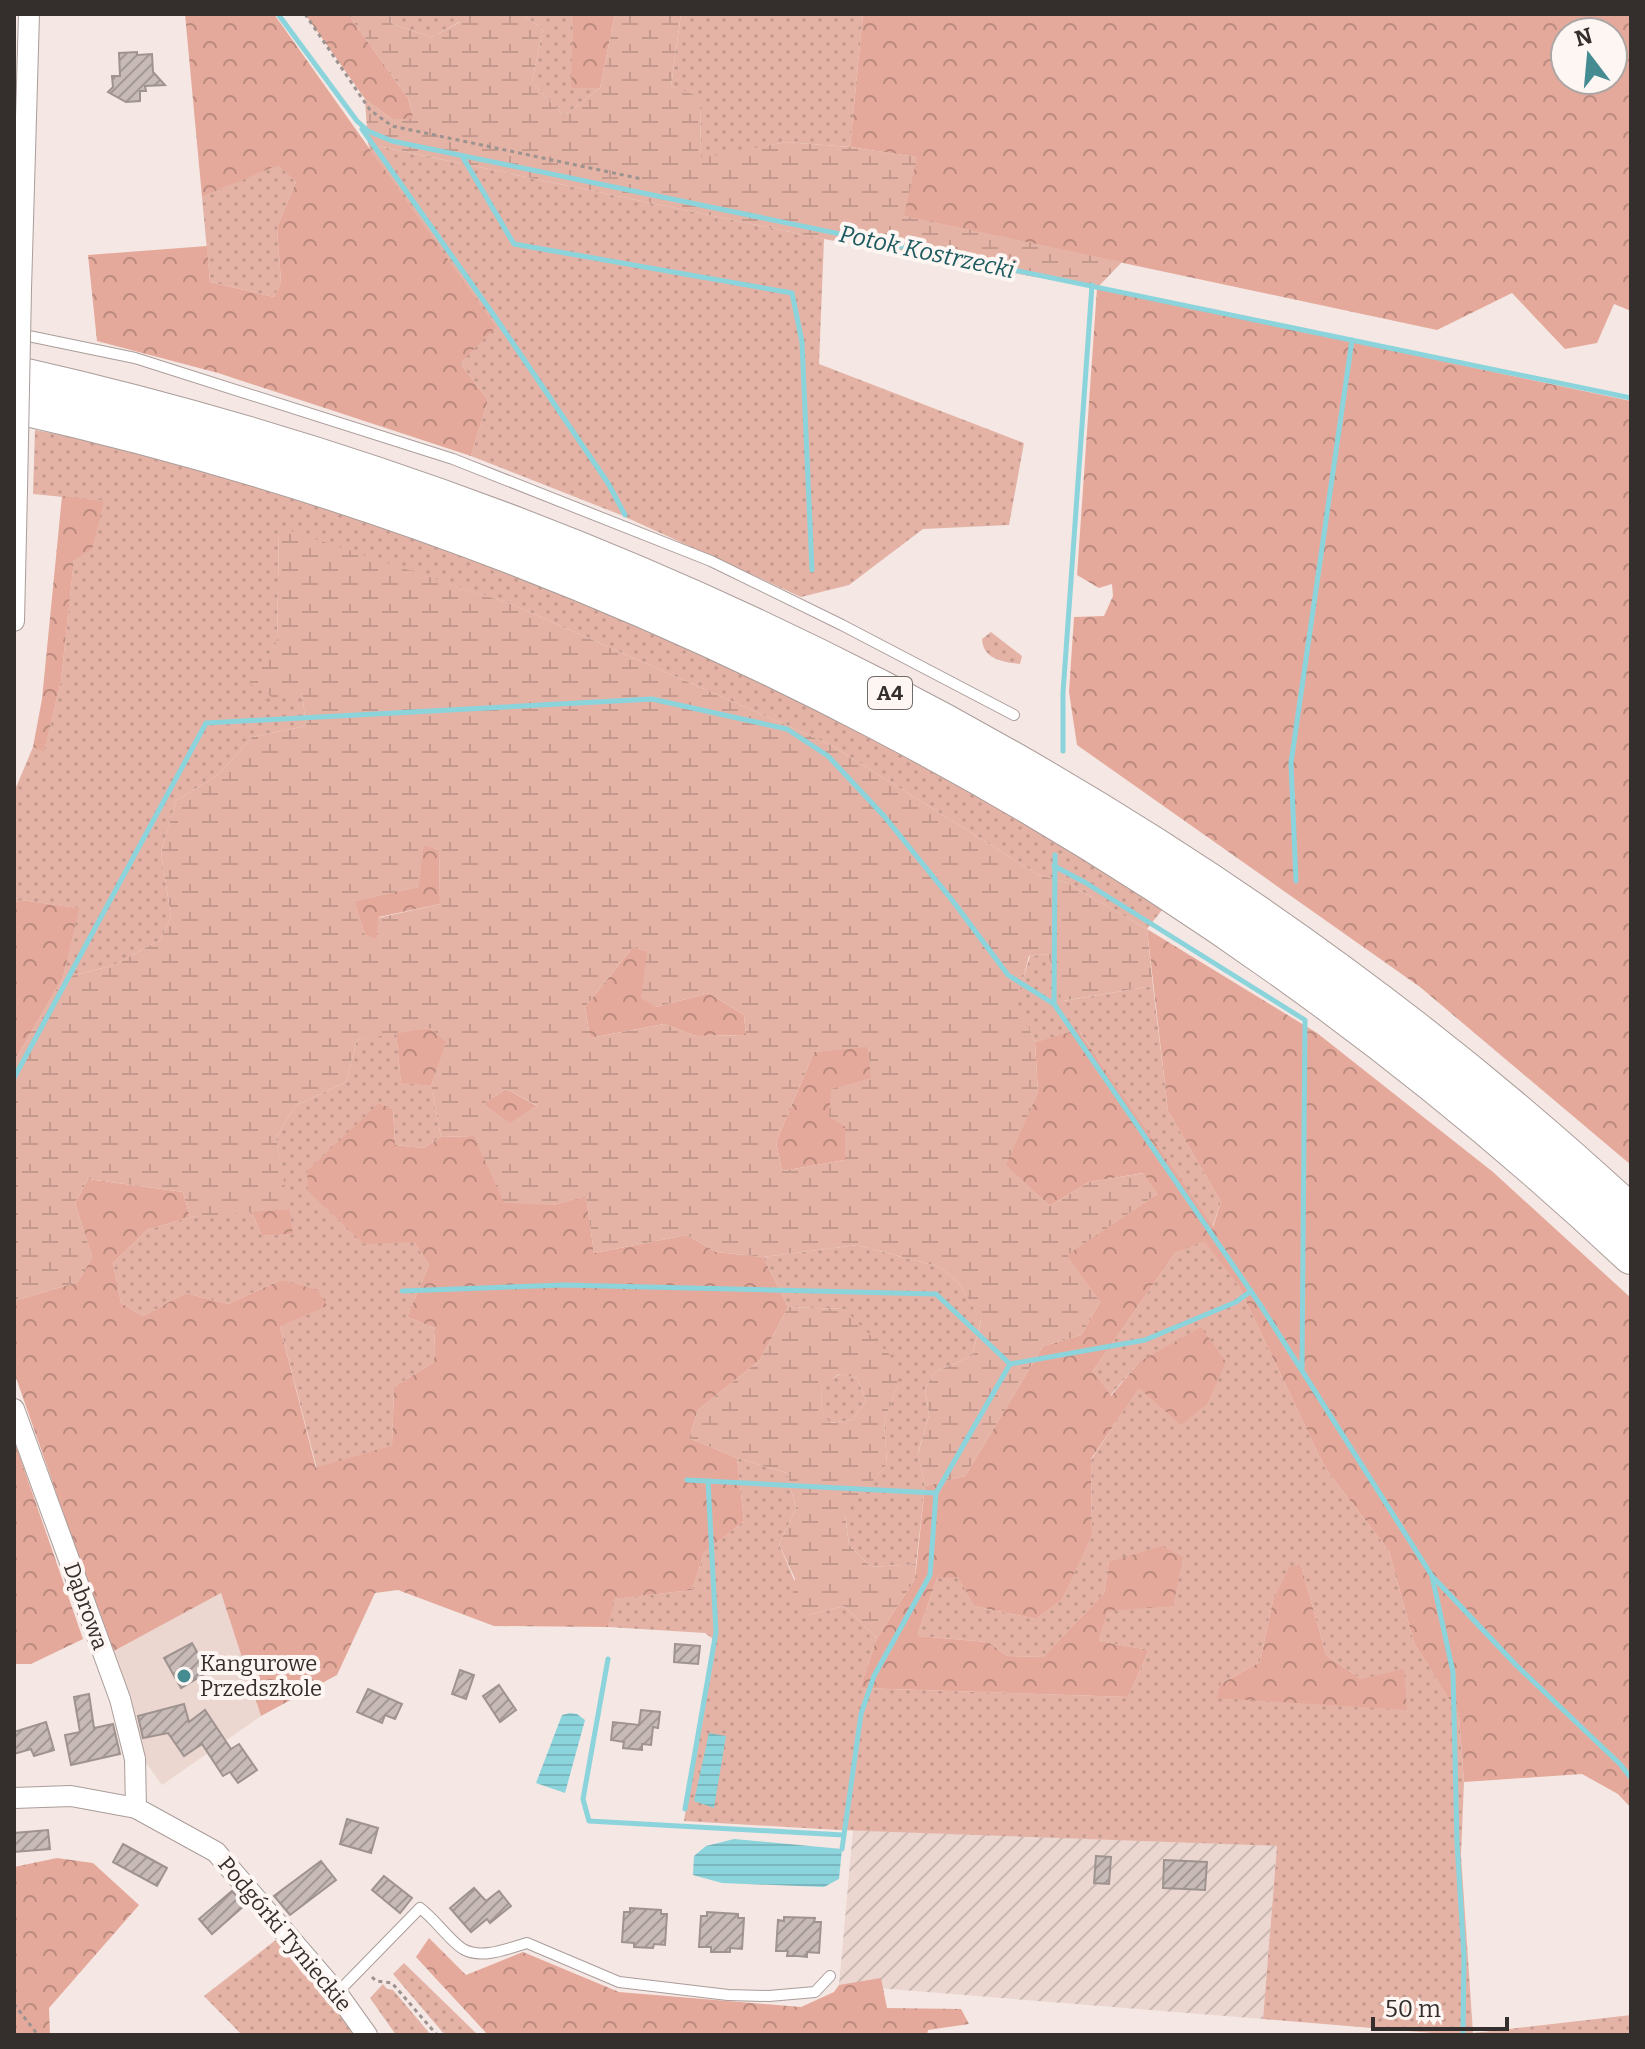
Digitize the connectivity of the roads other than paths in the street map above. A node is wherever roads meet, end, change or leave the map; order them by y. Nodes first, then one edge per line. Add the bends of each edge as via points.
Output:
1 (29, 14) edge
2 (14, 333) edge
3 (14, 374) edge
4 (14, 405) edge
5 (14, 621) edge
6 (1014, 715) dead end
7 (1631, 1213) edge
8 (1631, 1256) edge
9 (14, 1409) edge
10 (14, 1798) edge
11 (136, 1808) junction
12 (830, 1976) dead end
13 (337, 1993) junction
14 (367, 2035) edge

1 - 5 street, bridge
2 - 6 lane via 135,358 467,465 711,561
3 - 7 highway, A4 via 189,416 459,502 671,587 874,684 1067,792 1264,919 1434,1045
4 - 8 highway, A4 via 280,475 457,535 673,622 870,717 1051,818 1267,959 1435,1085
9 - 11 street, Dąbrowa via 120,1699 135,1759
10 - 11 street, Podgórki Tynieckie via 71,1796
11 - 13 street, Podgórki Tynieckie via 216,1852
12 - 13 lane via 815,1992 769,1996 619,1982 527,1943 496,1952 463,1949 420,1908
13 - 14 street, Podgórki Tynieckie

